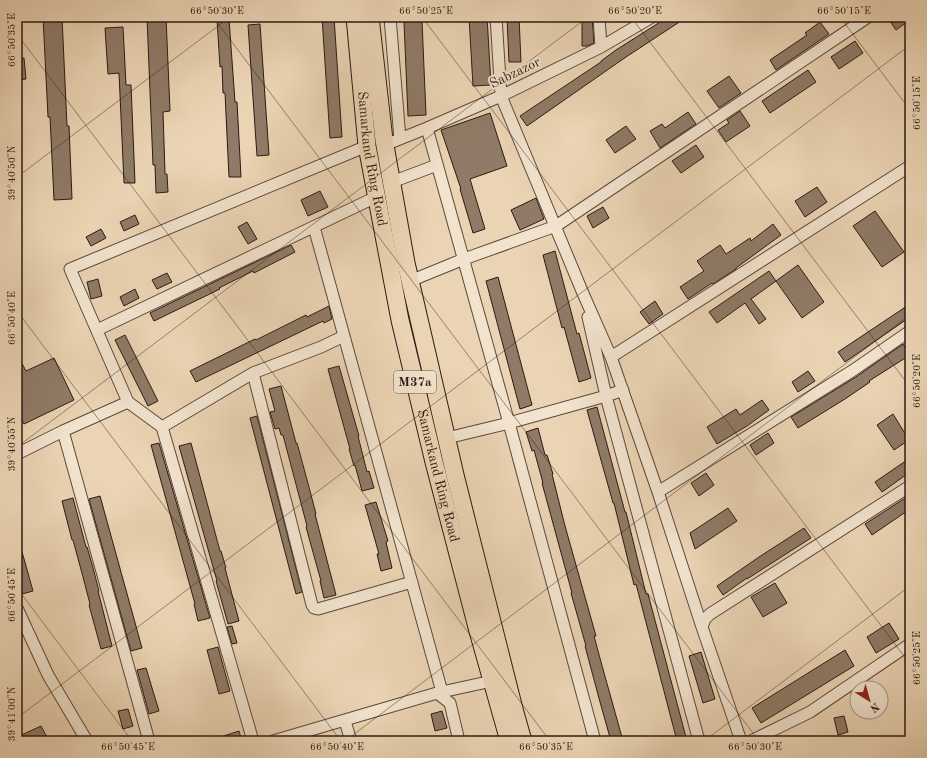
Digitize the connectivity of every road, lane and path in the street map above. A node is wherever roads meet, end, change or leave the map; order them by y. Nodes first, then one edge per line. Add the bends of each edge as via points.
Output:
1 (355, 17) edge
2 (370, 17) edge
3 (390, 17) edge
4 (496, 17) edge
5 (599, 17) edge
6 (652, 17) edge
7 (868, 17) edge
8 (601, 47) junction
9 (501, 96) junction
10 (427, 128) junction
11 (393, 142) junction
12 (366, 146) junction
13 (437, 165) junction
14 (910, 166) edge
15 (392, 182) junction
16 (376, 197) junction
17 (556, 226) junction
18 (314, 227) junction
19 (464, 259) junction
20 (406, 263) junction
21 (389, 265) junction
22 (410, 280) junction
23 (582, 291) junction
24 (97, 330) junction
25 (910, 331) edge
26 (344, 336) junction
27 (612, 357) junction
28 (253, 373) junction
29 (623, 390) junction
30 (606, 396) junction
31 (128, 402) junction
32 (509, 422) junction
33 (162, 427) junction
34 (62, 431) junction
35 (446, 438) junction
36 (17, 454) edge
37 (910, 486) edge
38 (658, 492) junction
39 (412, 582) junction
40 (17, 608) edge
41 (702, 626) junction
42 (910, 644) edge
43 (492, 681) junction
44 (440, 693) junction
45 (345, 721) junction
46 (87, 741) edge
47 (149, 741) edge
48 (253, 741) edge
49 (273, 741) edge
50 (351, 741) edge
51 (459, 741) edge
52 (509, 741) edge
53 (523, 741) edge
54 (594, 741) edge
55 (699, 741) edge
56 (741, 741) edge
57 (751, 741) edge

1 - 12 highway, Samarkand Ring Road / M37a
2 - 11 highway, Samarkand Ring Road / M37a via 375,69
3 - 11 street
4 - 9 street
5 - 8 street
6 - 8 street, Sabzazor
7 - 17 street
8 - 9 street, Sabzazor
9 - 10 street, Sabzazor
9 - 17 street
10 - 11 street, Sabzazor
10 - 13 street
11 - 15 highway, Samarkand Ring Road / M37a
12 - 16 highway, Samarkand Ring Road / M37a
12 - 24 street via 70,269
13 - 15 street
13 - 19 street
14 - 27 street
15 - 20 highway, Samarkand Ring Road / M37a
16 - 18 street
16 - 21 highway, Samarkand Ring Road / M37a
17 - 19 street
17 - 23 street
18 - 24 street
18 - 26 street
19 - 22 street
19 - 32 street
20 - 21 highway
20 - 22 highway, Samarkand Ring Road / M37a
21 - 43 highway, Samarkand Ring Road / M37a via 434,462
22 - 35 highway, Samarkand Ring Road / M37a
23 - 27 street
23 - 30 street
24 - 31 street
25 - 38 street via 852,371
26 - 28 street
26 - 39 street
27 - 29 street
28 - 33 street
28 - 39 street via 314,608 318,610
29 - 30 street
29 - 38 street
30 - 32 street
30 - 55 street
31 - 33 street
31 - 34 street
32 - 35 street
32 - 54 street
33 - 48 street
34 - 36 street
34 - 47 street
35 - 53 highway, Samarkand Ring Road / M37a
37 - 41 street via 710,614
38 - 41 street
39 - 44 street
40 - 46 street via 48,675
41 - 56 street
42 - 57 street via 810,712
43 - 44 street
43 - 52 highway, Samarkand Ring Road / M37a
44 - 45 street
44 - 51 street via 450,703
45 - 49 street
45 - 50 street

